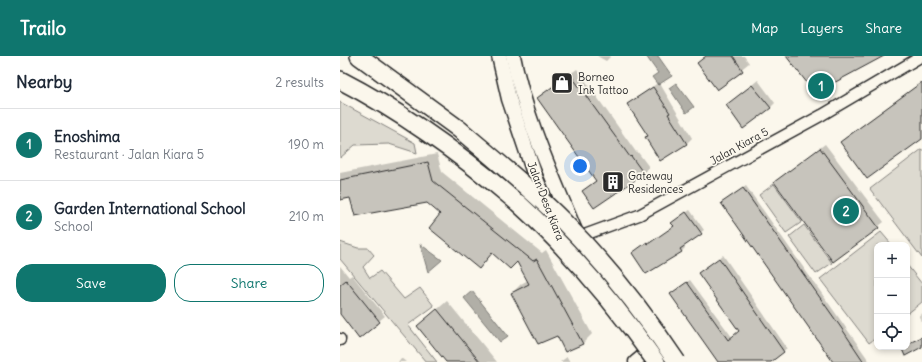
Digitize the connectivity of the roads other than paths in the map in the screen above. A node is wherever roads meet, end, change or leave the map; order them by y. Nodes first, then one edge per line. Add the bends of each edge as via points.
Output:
1 (359, 56) edge
2 (499, 56) edge
3 (513, 56) edge
4 (922, 56) edge
5 (340, 80) edge
6 (578, 238) junction
7 (561, 241) junction
8 (654, 353) edge
9 (635, 362) edge
10 (661, 362) edge
11 (672, 362) edge
12 (677, 362) edge

1 - 12 highway, bridge via 459,129 537,196 592,252 634,302
2 - 7 main road, Jalan Desa Kiara via 512,106 536,178
3 - 6 main road, Jalan Desa Kiara via 529,119
4 - 6 street, Jalan Kiara 5 via 822,115 638,215
5 - 8 highway, bridge via 444,144 518,203 548,230 601,287
6 - 7 street, Jalan Kiara 5
6 - 8 main road, Jalan Desa Kiara
7 - 8 main road, Jalan Desa Kiara via 586,275
8 - 9 street
8 - 10 main road, Jalan Desa Kiara
8 - 11 main road, Jalan Desa Kiara

